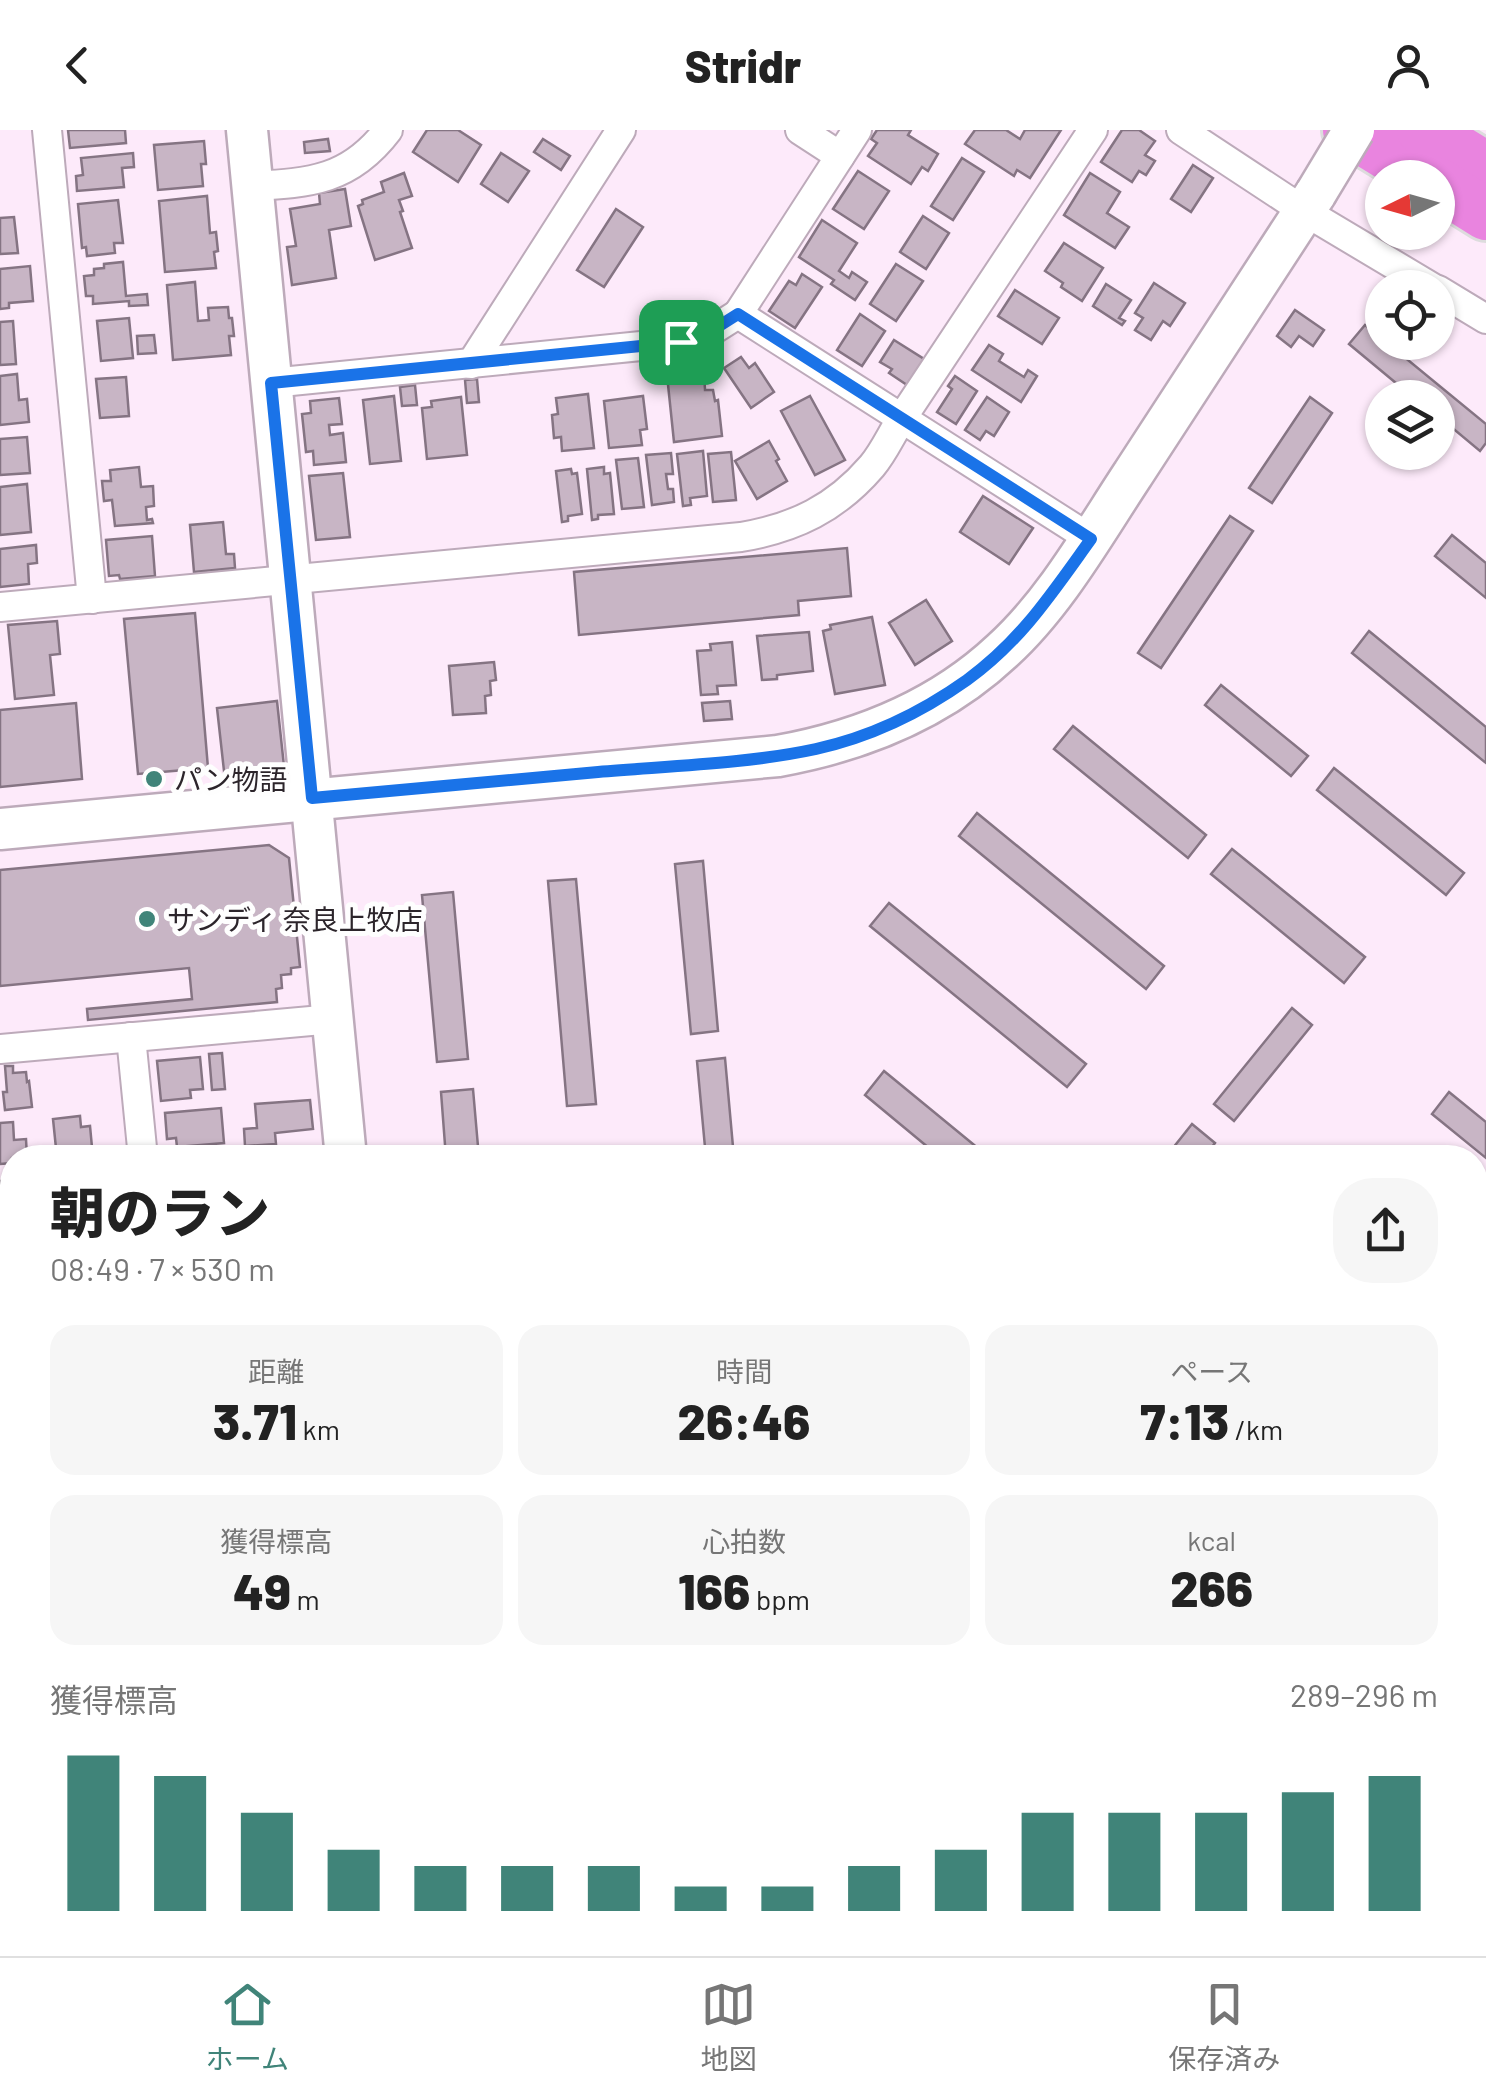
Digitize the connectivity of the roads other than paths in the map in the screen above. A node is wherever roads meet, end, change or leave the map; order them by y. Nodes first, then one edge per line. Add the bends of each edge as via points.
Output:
1 (47, 130) edge
2 (247, 130) edge
3 (388, 130) edge
4 (621, 130) edge
5 (800, 130) edge
6 (857, 130) edge
7 (1093, 130) edge
8 (1181, 130) edge
9 (1352, 130) edge
10 (1423, 130) edge
11 (840, 156) junction
12 (1398, 160) edge
13 (1486, 168) edge
14 (252, 186) junction
15 (1455, 195) edge
16 (1310, 202) junction
17 (1486, 214) edge
18 (1408, 270) edge
19 (1455, 300) edge
20 (738, 314) junction
21 (1486, 318) edge
22 (471, 364) junction
23 (271, 383) junction
24 (902, 418) junction
25 (1091, 539) junction
26 (292, 580) junction
27 (92, 599) junction
28 (0, 607) edge
29 (312, 798) junction
30 (0, 829) edge
31 (333, 1019) junction
32 (132, 1038) junction
33 (0, 1050) edge
34 (142, 1145) edge
35 (345, 1145) edge

1 - 27 street
2 - 14 street
3 - 14 street via 365,156 334,175
4 - 22 street
5 - 11 street
6 - 11 street
7 - 24 street
8 - 16 street
9 - 12 highway
9 - 16 street, bridge
10 - 13 highway
11 - 20 street
14 - 23 street
15 - 17 highway
16 - 18 street
16 - 25 street
19 - 21 street
20 - 22 street via 681,342
20 - 24 street
22 - 23 street
23 - 26 street
24 - 25 street
24 - 26 street via 874,464 845,491 808,518 772,532
25 - 29 street via 1001,653 933,702 857,737 778,756
26 - 27 street
26 - 29 street
27 - 28 street
29 - 30 street
29 - 31 street
31 - 32 street
31 - 35 street
32 - 33 street
32 - 34 street

